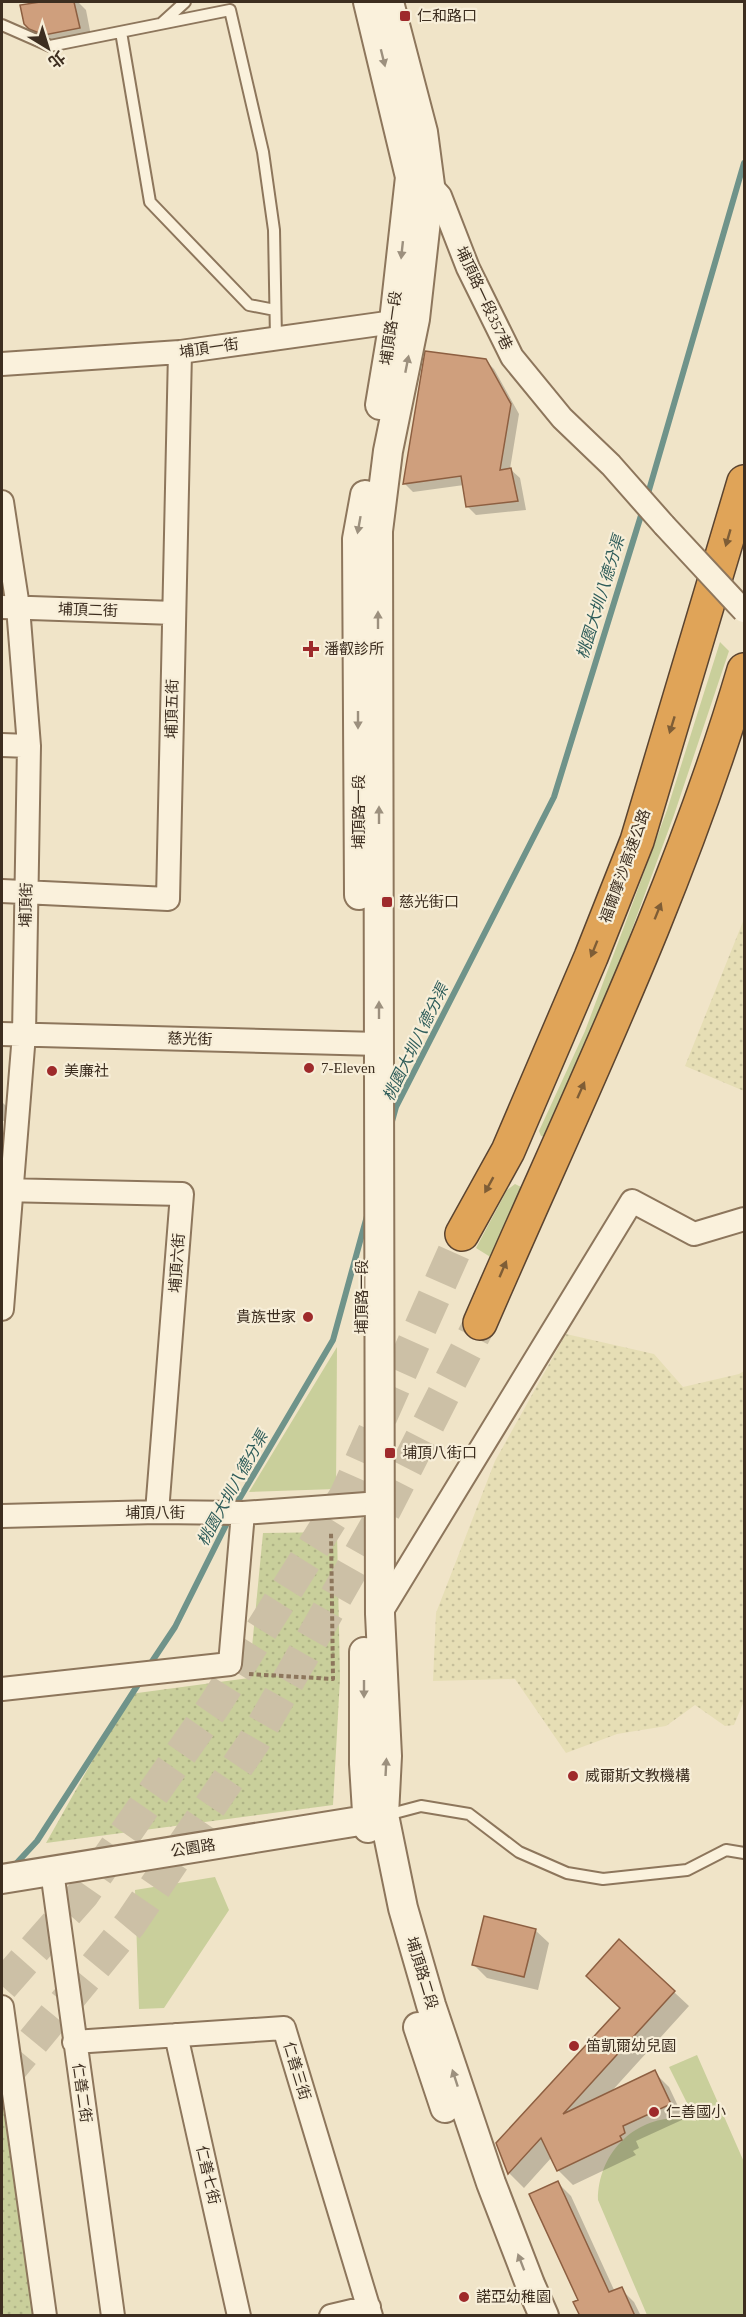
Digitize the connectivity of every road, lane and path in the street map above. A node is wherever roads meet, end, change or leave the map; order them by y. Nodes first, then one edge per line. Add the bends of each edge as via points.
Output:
1 (185, 2) edge
2 (368, 2) edge
3 (389, 2) edge
4 (161, 23) junction
5 (2, 25) edge
6 (121, 32) junction
7 (420, 181) junction
8 (275, 310) junction
9 (404, 320) junction
10 (276, 338) junction
11 (180, 352) junction
12 (2, 364) edge
13 (744, 482) edge
14 (2, 502) edge
15 (10, 607) edge
16 (744, 611) edge
17 (174, 613) junction
18 (744, 670) edge
19 (2, 745) edge
20 (29, 746) junction
21 (2, 891) edge
22 (27, 893) junction
23 (13, 1034) edge
24 (370, 1044) junction
25 (508, 1151) junction
26 (549, 1164) junction
27 (6, 1190) edge
28 (744, 1219) edge
29 (462, 1234) tunnel mouth
30 (2, 1308) edge
31 (480, 1323) tunnel mouth
32 (371, 1504) junction
33 (157, 1512) junction
34 (243, 1513) junction
35 (2, 1516) edge
36 (331, 1532) dead end
37 (372, 1622) junction
38 (249, 1674) dead end
39 (2, 1689) edge
40 (375, 1818) junction
41 (744, 1853) edge
42 (52, 1871) junction
43 (2, 1879) edge
44 (2, 2007) edge
45 (176, 2035) junction
46 (74, 2042) junction
47 (370, 2312) edge
48 (45, 2316) edge
49 (113, 2316) edge
50 (239, 2316) edge
51 (331, 2316) edge
52 (522, 2316) edge
53 (544, 2316) edge

1 - 4 lane
2 -> 7 street, 埔頂路一段
3 - 7 street, 埔頂路一段 via 423,132
4 - 6 lane
4 - 8 lane via 230,10 263,153 274,230
5 - 6 lane via 50,46
6 - 8 lane via 150,202 249,305
7 - 9 street, 埔頂路一段
7 - 16 street, 埔頂路一段357巷, bridge via 440,196 468,268 512,357 561,418 611,465
8 - 10 lane
9 - 10 street, 埔頂一街
9 - 24 street, 埔頂路一段 via 378,531
10 - 11 street, 埔頂一街
11 - 12 street, 埔頂一街
11 - 17 street, 埔頂五街
13 -> 25 highway, 福爾摩沙高速公路 via 637,841
14 - 15 street, 埔頂街
15 - 17 street, 埔頂二街
15 - 20 street, 埔頂街
17 - 22 street, 埔頂五街 via 168,899
26 -> 18 highway via 678,862
19 - 20 street
20 - 22 street, 埔頂街
21 - 22 street, 埔頂五街
22 - 23 street, 埔頂街
23 - 24 street, 慈光街
23 - 27 street, 埔頂街
24 - 32 street, 埔頂路一段
25 - 26 highway
25 -> 29 highway, 福爾摩沙高速公路
31 -> 26 highway
27 - 30 street, 埔頂街
27 - 33 street, 埔頂六街 via 182,1194
28 - 37 street via 694,1234 632,1201
32 - 34 street, 埔頂八街
32 - 37 street, 埔頂路一段
33 - 34 street, 埔頂八街
33 - 35 street, 埔頂八街
34 - 39 street via 230,1664
36 - 38 path via 333,1679
37 - 40 street, 埔頂路二段 via 387,1756
40 - 41 lane via 421,1806 469,1814 519,1852 567,1873 603,1879 687,1870 726,1851
40 - 42 street, 公園路
40 - 52 street, 埔頂路二段 via 389,1929 431,2068
53 -> 40 street, 埔頂路二段 via 491,2183
42 - 43 street, 公園路
42 - 46 street, 仁善二街
44 - 48 street
45 - 46 street, 仁善三街
45 - 47 street, 仁善三街 via 284,2028
45 - 50 street, 仁善七街
46 - 49 street, 仁善二街
47 - 51 street

